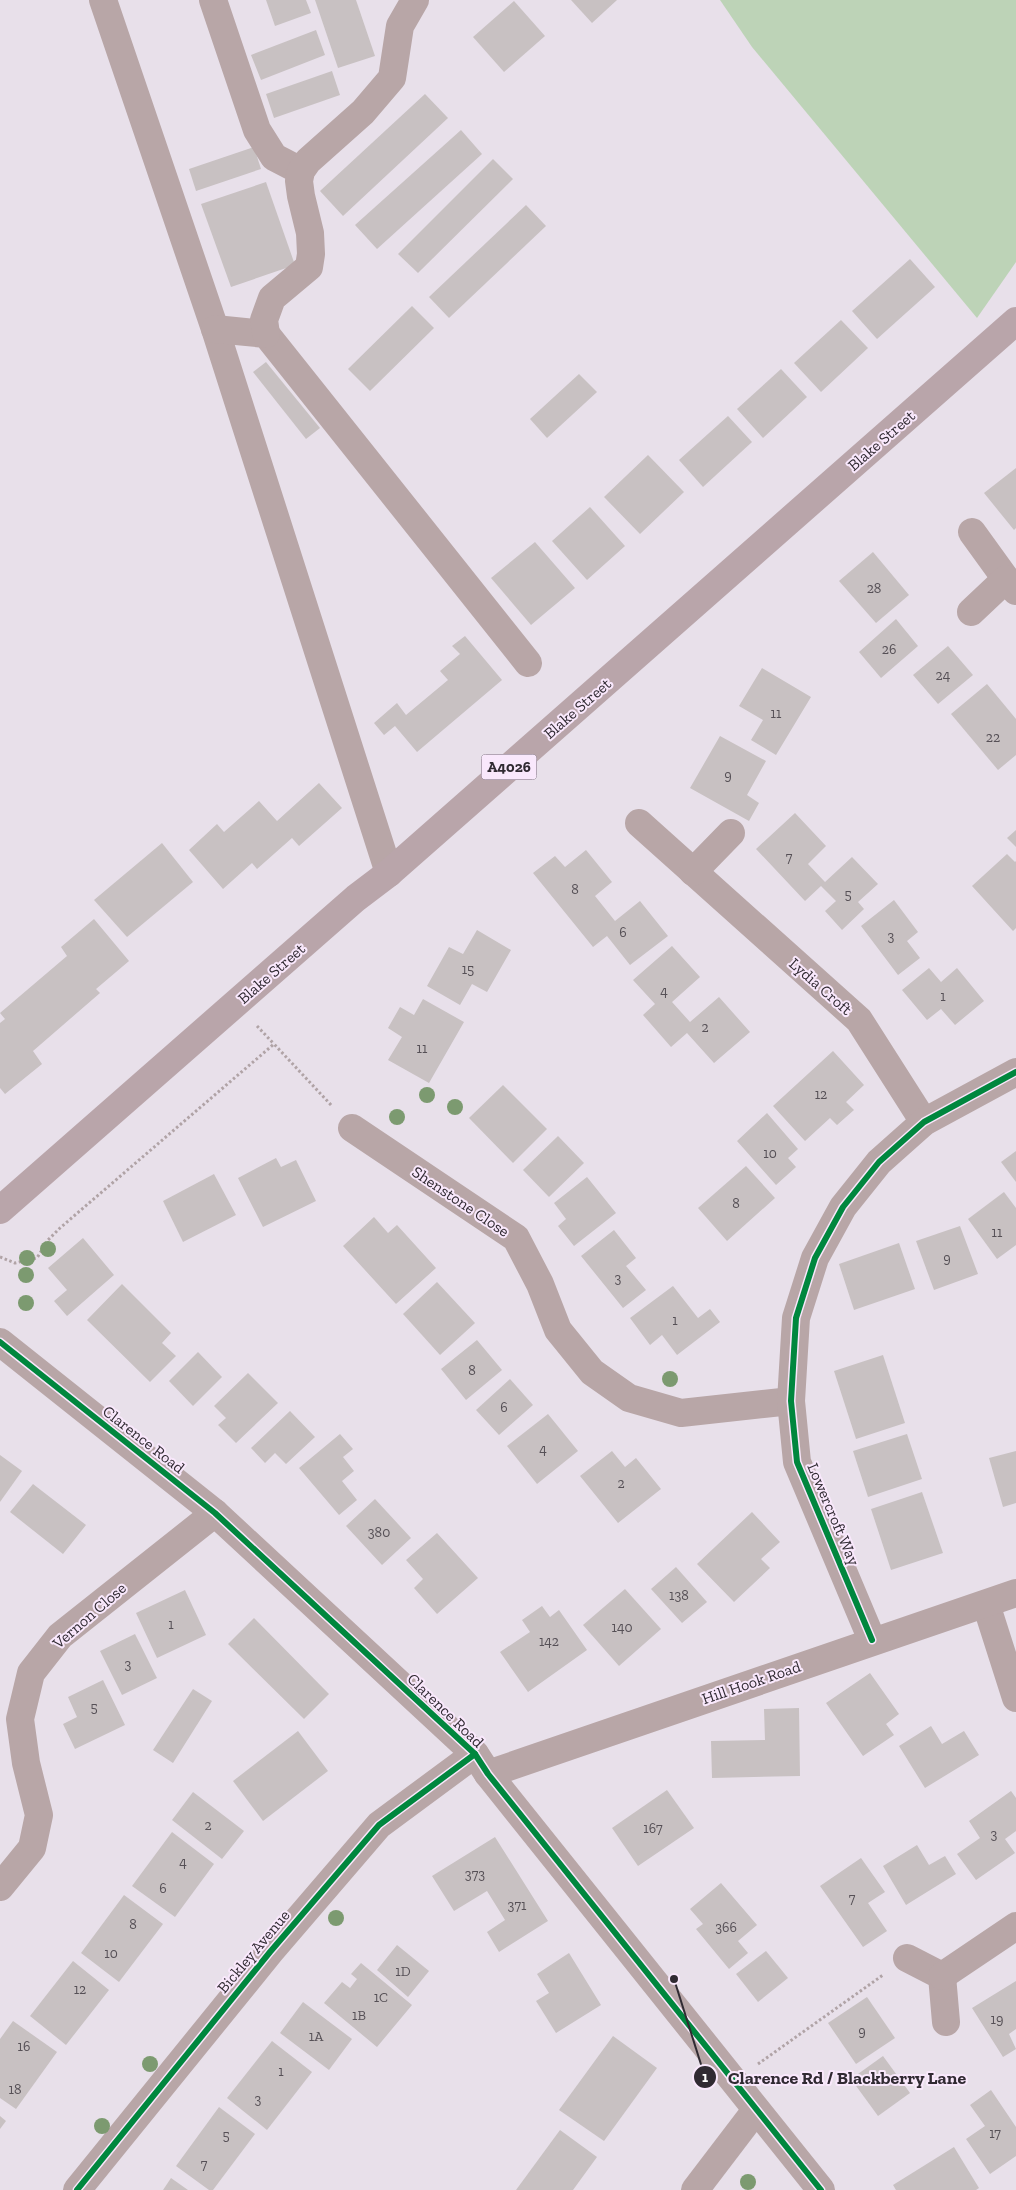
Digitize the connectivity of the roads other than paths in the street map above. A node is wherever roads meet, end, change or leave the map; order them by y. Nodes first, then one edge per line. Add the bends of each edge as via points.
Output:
1 (103, 0) edge
2 (213, 0) edge
3 (415, 0) edge
4 (301, 171) junction
5 (1016, 322) edge
6 (216, 329) junction
7 (266, 334) junction
8 (972, 532) dead end
9 (1011, 585) edge
10 (971, 612) dead end
11 (528, 663) dead end
12 (639, 823) dead end
13 (731, 833) dead end
14 (693, 872) junction
15 (389, 873) junction
16 (1016, 1072) edge
17 (924, 1122) junction
18 (352, 1128) road end
19 (0, 1210) edge
20 (0, 1342) edge
21 (791, 1401) junction
22 (215, 1513) junction
23 (1016, 1593) edge
24 (986, 1604) junction
25 (872, 1640) junction
26 (1016, 1698) edge
27 (481, 1764) junction
28 (0, 1887) edge
29 (1016, 1926) edge
30 (907, 1958) road end
31 (942, 1976) junction
32 (946, 2022) dead end
33 (756, 2110) junction
34 (77, 2190) edge
35 (695, 2190) edge
36 (820, 2190) edge

1 - 6 street
2 - 4 street via 257,130 274,157
3 - 4 street via 400,26 392,78 363,112
4 - 7 street via 301,196 310,233 309,267 272,298 264,320
5 - 15 main road, Blake Street / A4026
6 - 7 street
6 - 15 street
7 - 11 street
8 - 9 street
9 - 10 street
12 - 14 street, Lydia Croft
13 - 14 street
14 - 17 street, Lydia Croft via 859,1020
15 - 19 main road, Blake Street / A4026 via 356,898
16 - 17 street, Lowercroft Way
17 - 21 street, Lowercroft Way via 879,1162 843,1207 815,1258 796,1318
18 - 21 street, Shenstone Close via 516,1238 540,1284 558,1330 592,1372 629,1398 682,1413
20 - 22 street, Clarence Road
21 - 25 street, Lowercroft Way via 797,1462
22 - 27 street, Clarence Road
22 - 28 street, Vernon Close via 60,1636 30,1673 20,1719 26,1763 39,1815 32,1848
23 - 24 street, Hill Hook Road
24 - 25 street, Hill Hook Road
24 - 26 street
25 - 27 street, Hill Hook Road
27 - 33 street, Clarence Road
27 - 34 street, Bickley Avenue via 379,1824 270,1952
29 - 31 street
30 - 31 street
31 - 32 street
33 - 35 street
33 - 36 street, Clarence Road

